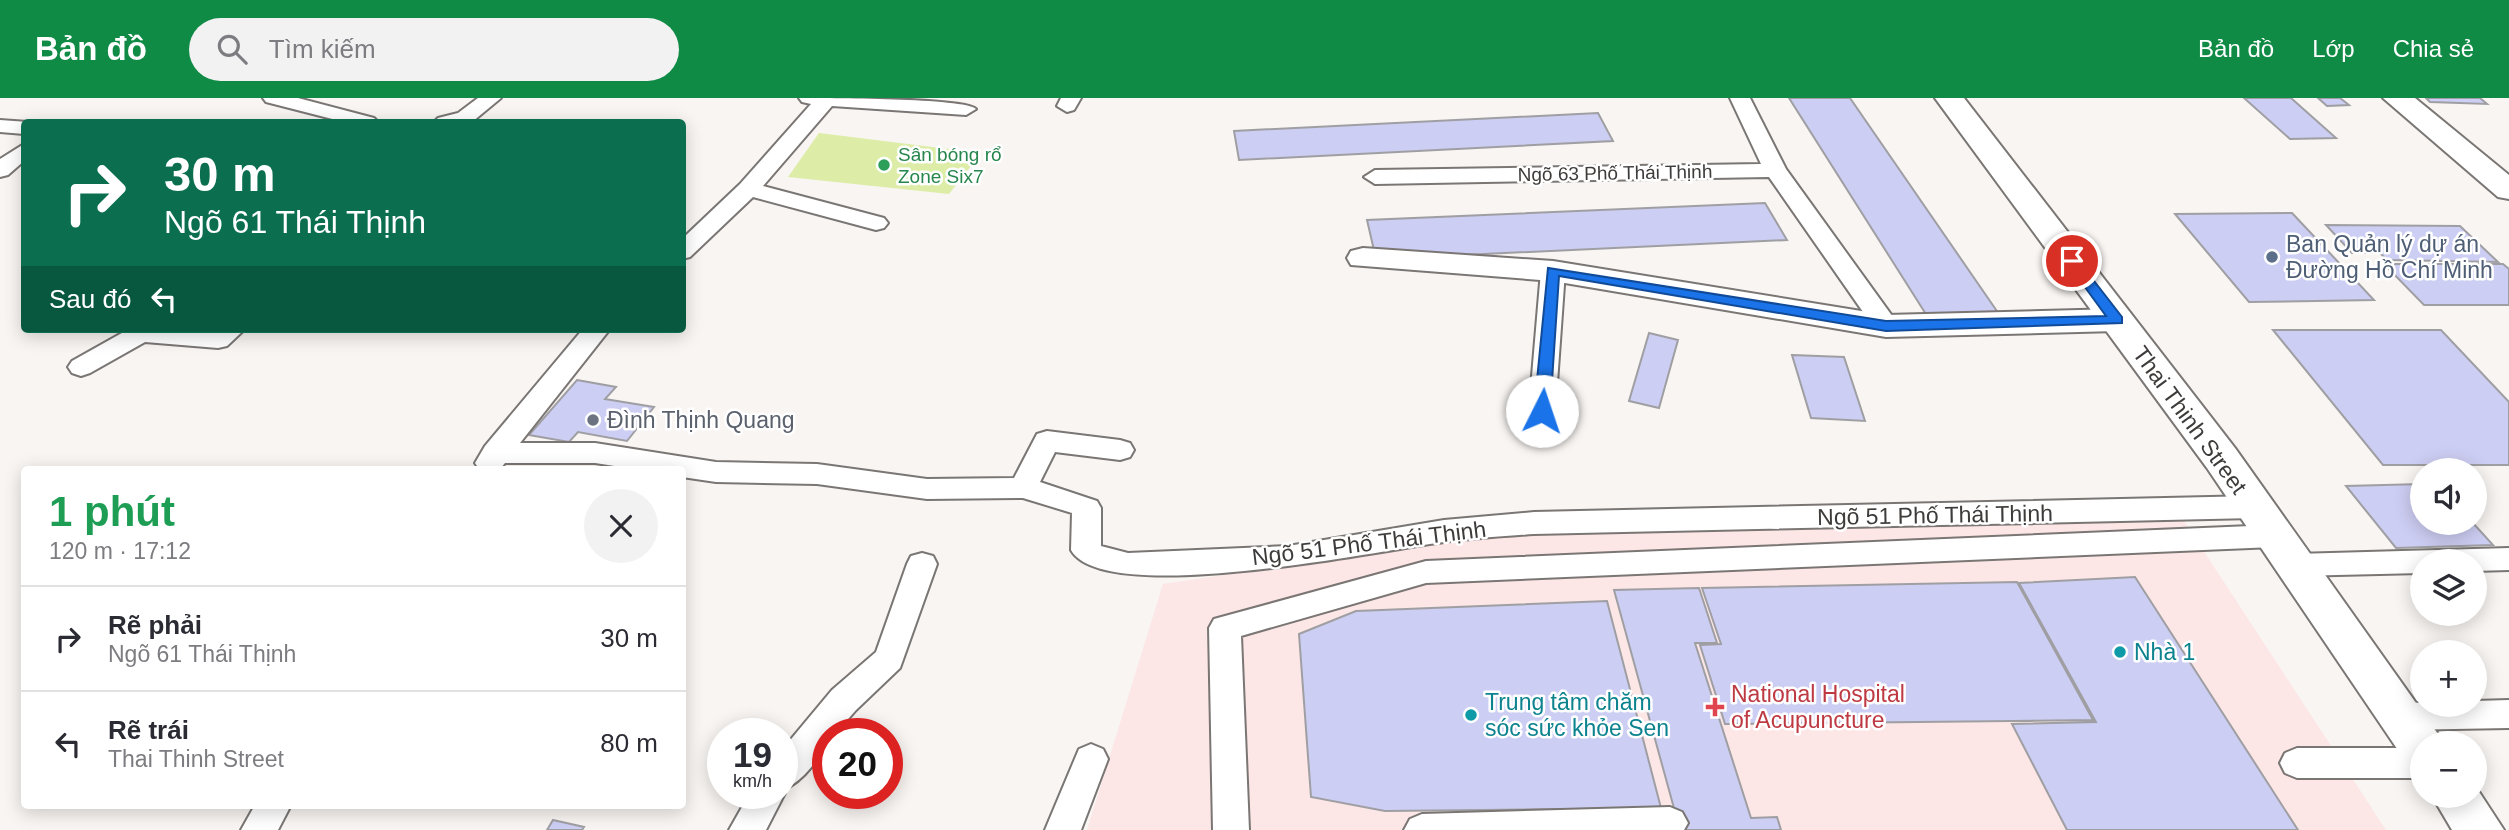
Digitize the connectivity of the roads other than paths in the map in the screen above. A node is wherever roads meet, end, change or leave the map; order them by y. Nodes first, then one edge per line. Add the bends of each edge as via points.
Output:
1 (273, 98) edge
2 (491, 98) edge
3 (1740, 98) edge
4 (1949, 98) edge
5 (2397, 98) edge
6 (818, 99) edge
7 (306, 107) junction
8 (966, 109) dead end
9 (289, 119) edge
10 (355, 119) edge
11 (460, 119) edge
12 (0, 126) edge
13 (21, 128) edge
14 (21, 153) edge
15 (0, 170) edge
16 (1775, 170) junction
17 (1375, 177) dead end
18 (748, 189) junction
19 (2509, 190) edge
20 (876, 223) dead end
21 (686, 248) edge
22 (1363, 258) dead end
23 (1553, 271) junction
24 (2117, 320) junction
25 (1886, 326) junction
26 (141, 333) edge
27 (141, 333) edge
28 (227, 333) edge
29 (594, 333) edge
30 (81, 367) dead end
31 (1542, 411) dead end
32 (1120, 450) dead end
33 (490, 461) edge
34 (682, 466) edge
35 (686, 467) edge
36 (1023, 488) junction
37 (2275, 536) junction
38 (2509, 559) edge
39 (922, 564) dead end
40 (2509, 714) edge
41 (2400, 716) junction
42 (2410, 731) edge
43 (798, 756) edge
44 (1091, 759) dead end
45 (2297, 763) dead end
46 (2410, 763) edge
47 (2464, 808) edge
48 (272, 809) edge
49 (759, 809) edge
50 (1670, 823) dead end
51 (1553, 828) edge
52 (259, 830) edge
53 (747, 830) edge
54 (1063, 830) edge
55 (1231, 830) edge
56 (1422, 830) edge
57 (2480, 830) edge

1 - 7 lane
2 - 11 lane
3 - 16 lane
4 - 24 street, Thai Thinh Street
5 - 19 street
6 - 8 lane
6 - 18 lane
7 - 9 lane
7 - 10 lane
12 - 13 lane
14 - 15 lane
16 - 17 lane, Ngõ 63 Phố Thái Thịnh
16 - 25 lane
18 - 20 lane
18 - 21 lane
22 - 23 street
23 - 25 street
23 - 31 lane
24 - 25 street
24 - 37 street, Thai Thinh Street
26 - 28 lane via 218,340
27 - 30 lane
29 - 33 lane
32 - 36 lane via 1047,441
33 - 34 lane, Ngõ 51 Phố Thái Thịnh via 594,453
35 - 36 lane, Ngõ 51 Phố Thái Thịnh via 817,474 928,489
36 - 37 lane, Ngõ 51 Phố Thái Thịnh via 1087,508 1086,550 1112,564 1288,557 1444,531 1534,523
37 - 38 lane
37 - 41 street, Thai Thinh Street
37 - 55 lane via 1426,572 1225,628
39 - 43 lane via 889,659 844,700
40 - 41 lane
41 - 42 street, Thai Thinh Street
44 - 54 lane
45 - 46 lane
47 - 57 street
48 - 52 lane
49 - 53 lane
50 - 51 lane
51 - 56 lane

